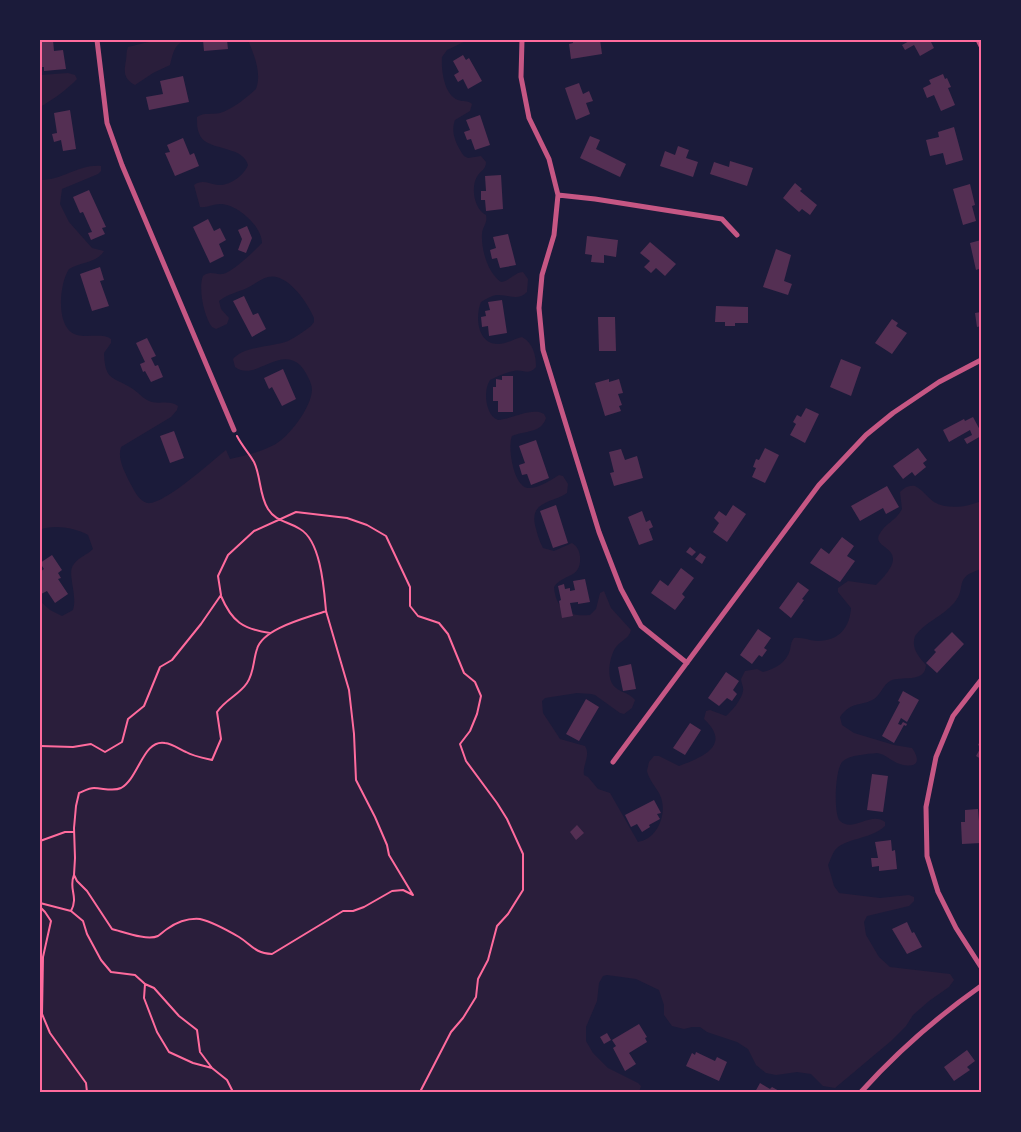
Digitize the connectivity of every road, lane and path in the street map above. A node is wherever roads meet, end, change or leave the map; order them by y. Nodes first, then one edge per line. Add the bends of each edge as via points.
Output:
1 (97, 40) edge
2 (522, 40) edge
3 (978, 40) edge
4 (981, 46) edge
5 (558, 195) junction
6 (737, 235) dead end
7 (981, 360) edge
8 (234, 430) joint
9 (278, 520) junction
10 (221, 596) junction
11 (326, 611) junction
12 (270, 633) junction
13 (687, 663) junction
14 (981, 680) edge
15 (40, 746) edge
16 (613, 762) dead end
17 (74, 832) junction
18 (40, 840) edge
19 (74, 875) junction
20 (40, 903) edge
21 (40, 907) edge
22 (71, 911) junction
23 (981, 967) edge
24 (145, 984) junction
25 (981, 986) edge
26 (212, 1068) junction
27 (87, 1092) edge
28 (233, 1092) edge
29 (420, 1092) edge
30 (861, 1092) edge

1 - 8 street via 107,123
2 - 5 street via 521,77 529,118 549,160
3 - 4 street
5 - 6 street via 722,219
5 - 13 street via 554,235 542,275 539,308 543,350 599,532 620,589 642,626
7 - 13 street via 939,382 893,413 842,459 819,485
8 - 9 path via 254,462 268,509
9 - 10 path via 254,531 228,555 218,576
9 - 11 path via 303,530 313,545 324,587
9 - 29 path via 296,512 347,518 386,536 410,587 410,606 418,616 439,623 448,634 464,673 475,682 481,696 477,714 460,744 466,761 507,819 523,854 523,890 497,926 488,960 478,980 476,997 451,1032
10 - 12 path via 242,626
10 - 15 path via 172,660 160,667 144,706 128,719 122,742 105,752 91,744
11 - 12 path
11 - 19 path via 349,690 356,780 389,855 413,895 404,890 392,891 364,907 336,914 272,954 263,954 211,922 190,918 174,924 158,936 137,936 112,929
12 - 17 path via 257,648 253,672 247,683 217,712 221,739 212,760 188,754 173,745 157,744 148,749 125,785 118,789 96,788 80,793
13 - 16 street
14 - 23 street via 953,716 936,758 926,807 927,856 938,892
17 - 18 path
17 - 19 path
19 - 22 path via 71,882 75,903
20 - 22 path
21 - 27 path via 51,921 43,957 42,1014 50,1033 86,1083
22 - 24 path via 83,921 87,934 111,972 135,975
24 - 26 path via 154,988 179,1016 197,1030 200,1052
24 - 26 path via 144,998 169,1052
25 - 30 street via 946,1011 890,1060
26 - 28 path via 227,1080

